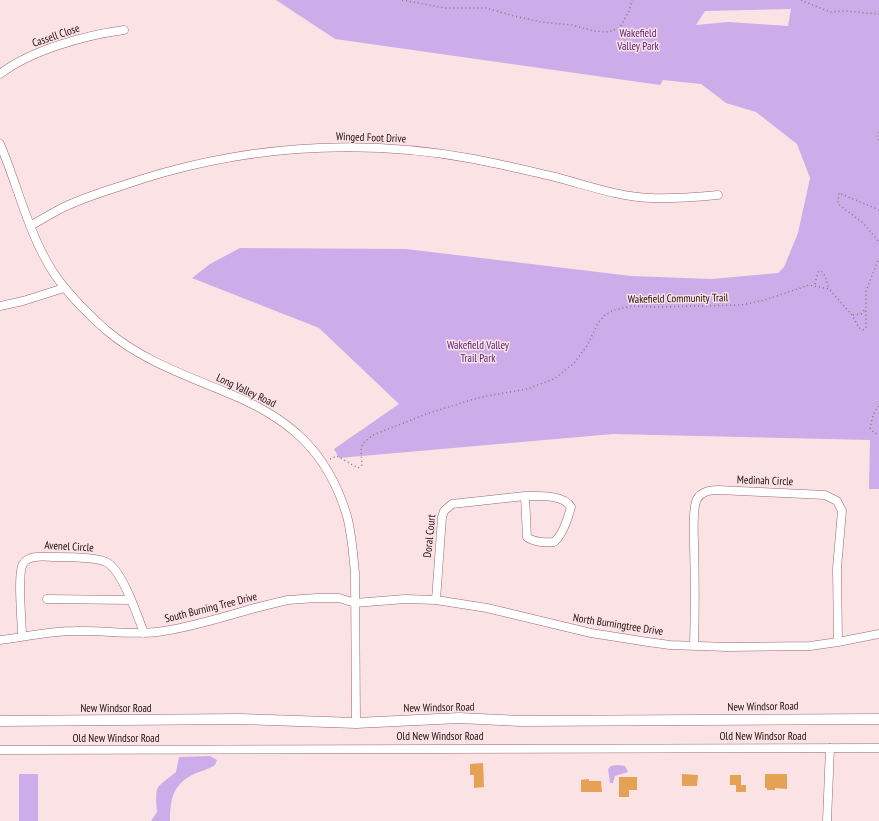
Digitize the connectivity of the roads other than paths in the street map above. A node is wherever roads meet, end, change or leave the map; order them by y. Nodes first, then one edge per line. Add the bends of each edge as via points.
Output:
1 (124, 30) dead end
2 (0, 74) edge
3 (0, 144) edge
4 (718, 195) dead end
5 (30, 226) junction
6 (64, 288) junction
7 (0, 306) edge
8 (525, 496) junction
9 (47, 599) dead end
10 (131, 600) junction
11 (436, 600) junction
12 (355, 603) junction
13 (144, 633) junction
14 (879, 634) edge
15 (22, 636) junction
16 (0, 640) edge
17 (838, 642) junction
18 (694, 645) junction
19 (879, 719) edge
20 (0, 721) edge
21 (356, 723) junction
22 (830, 748) junction
23 (879, 748) edge
24 (0, 750) edge
25 (827, 821) edge

1 - 2 street, Cassell Close via 48,49
3 - 5 street, Long Valley Road
4 - 5 street, Winged Foot Drive via 635,197 508,166 444,154 385,148 290,149 242,155 158,174 59,209
5 - 6 street, Long Valley Road via 46,260
6 - 7 street
6 - 12 street, Long Valley Road via 95,320 138,352 172,370 267,411 291,427 303,439 322,462 340,496 347,517 355,573
8 - 8 street, Doral Court via 555,498 571,507 560,535 554,542 536,541 527,536
8 - 11 street, Doral Court via 452,504 444,511
9 - 10 street
10 - 13 street, Avenel Circle
10 - 15 street, Avenel Circle via 114,570 105,562 57,556 28,559 23,564 20,582
11 - 12 street, North Burningtree Drive via 405,599
11 - 18 street, North Burningtree Drive via 487,608 573,630 624,639 670,645
12 - 13 street, South Burning Tree Drive via 340,598 288,600 190,627
12 - 21 street, Long Valley Road
13 - 15 street, South Burning Tree Drive via 75,631
14 - 17 street, North Burningtree Drive
15 - 16 street, South Burning Tree Drive
17 - 18 street, North Burningtree Drive via 810,646
17 - 18 street, Medinah Circle via 837,568 842,510 837,501 825,495 709,490 702,493 696,503
19 - 21 main road, New Windsor Road via 521,721 459,718
20 - 21 main road, New Windsor Road via 240,720
22 - 23 street, Old New Windsor Road
22 - 24 street, Old New Windsor Road
22 - 25 street

